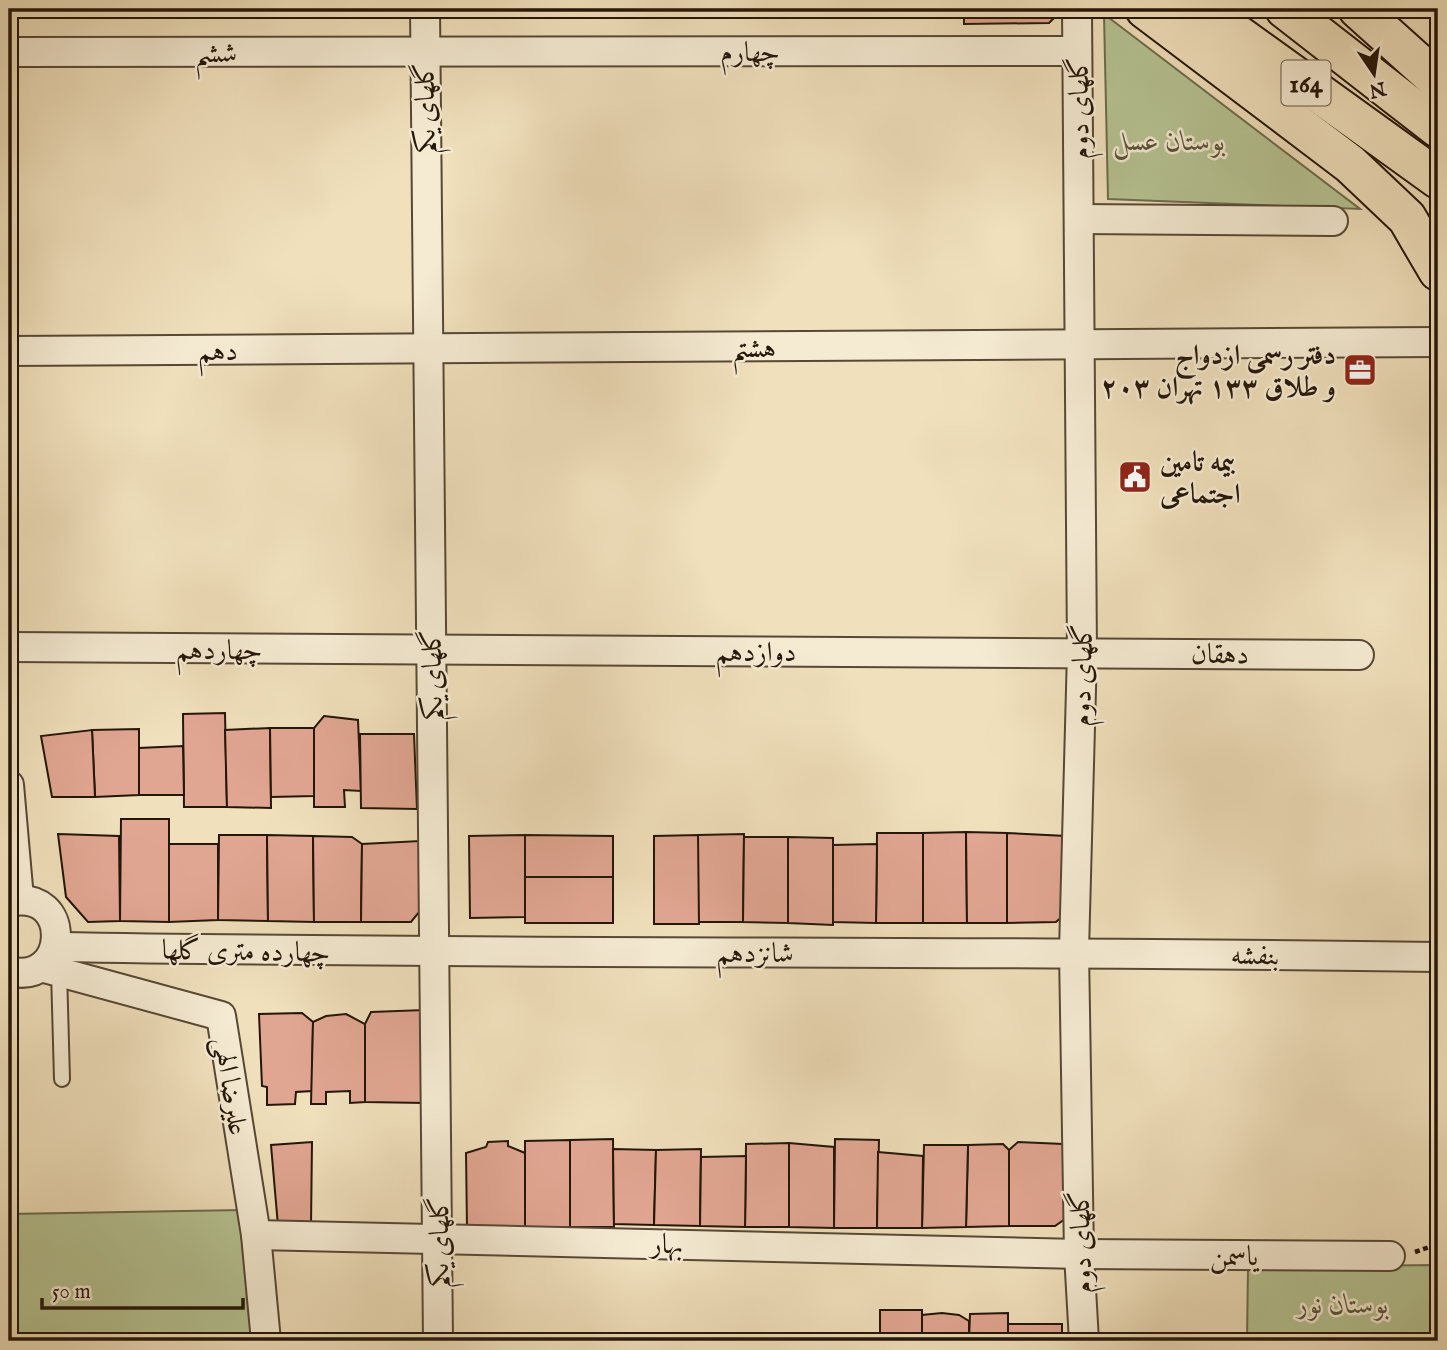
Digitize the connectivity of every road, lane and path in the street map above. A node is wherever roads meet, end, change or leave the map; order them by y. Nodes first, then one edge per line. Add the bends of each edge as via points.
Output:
1 (425, 9) edge
2 (1077, 9) edge
3 (1145, 9) edge
4 (1202, 9) edge
5 (1285, 9) edge
6 (1340, 9) edge
7 (1358, 9) edge
8 (1077, 51) junction
9 (9, 52) edge
10 (424, 52) junction
11 (1438, 82) edge
12 (1434, 124) edge
13 (1424, 168) edge
14 (1080, 219) junction
15 (1333, 221) dead end
16 (1438, 271) edge
17 (1438, 342) edge
18 (1082, 345) junction
19 (427, 348) junction
20 (9, 351) edge
21 (9, 648) edge
22 (430, 650) junction
23 (1082, 652) junction
24 (1359, 655) dead end
25 (9, 785) edge
26 (14, 901) edge
27 (1074, 951) junction
28 (436, 953) junction
29 (1436, 957) dead end
30 (52, 962) junction
31 (9, 971) edge
32 (62, 1079) dead end
33 (256, 1235) junction
34 (438, 1237) junction
35 (1079, 1254) junction
36 (1390, 1256) dead end
37 (266, 1341) edge
38 (438, 1341) edge
39 (1084, 1341) edge

1 - 10 street, گلهای یکم
2 - 8 street, گلهای دوم
3 - 16 main road via 1350,164 1407,218
4 - 13 main road, 164
5 - 12 main road, 164
6 - 11 main road
7 - 11 main road
8 - 10 street, چهارم
8 - 14 street, گلهای دوم
9 - 10 street, ششم
10 - 19 street, گلهای یکم
14 - 15 street
14 - 18 street, گلهای دوم
17 - 18 street, هشتم
18 - 19 street, هشتم
18 - 23 street, گلهای دوم
19 - 20 street, دهم
19 - 22 street, گلهای یکم
21 - 22 street, چهاردهم
22 - 23 street, دوازدهم
22 - 28 street, گلهای یکم
23 - 24 street, دهقان
23 - 27 street, گلهای دوم
25 - 26 street
26 - 30 street via 41,906 50,914 55,924
27 - 28 street, شانزدهم
27 - 29 street, بنفشه
27 - 35 street, گلهای دوم
28 - 30 street, چهارده متری گلها
28 - 34 street, گلهای یکم
30 - 31 street via 30,972
30 - 32 lane
30 - 33 street, علیرضا الهی via 221,1016
33 - 34 street, بهار
33 - 37 street, علیرضا الهی
34 - 35 street, بهار
34 - 38 street, گلهای یکم
35 - 36 street, یاسمن
35 - 39 street, گلهای دوم

